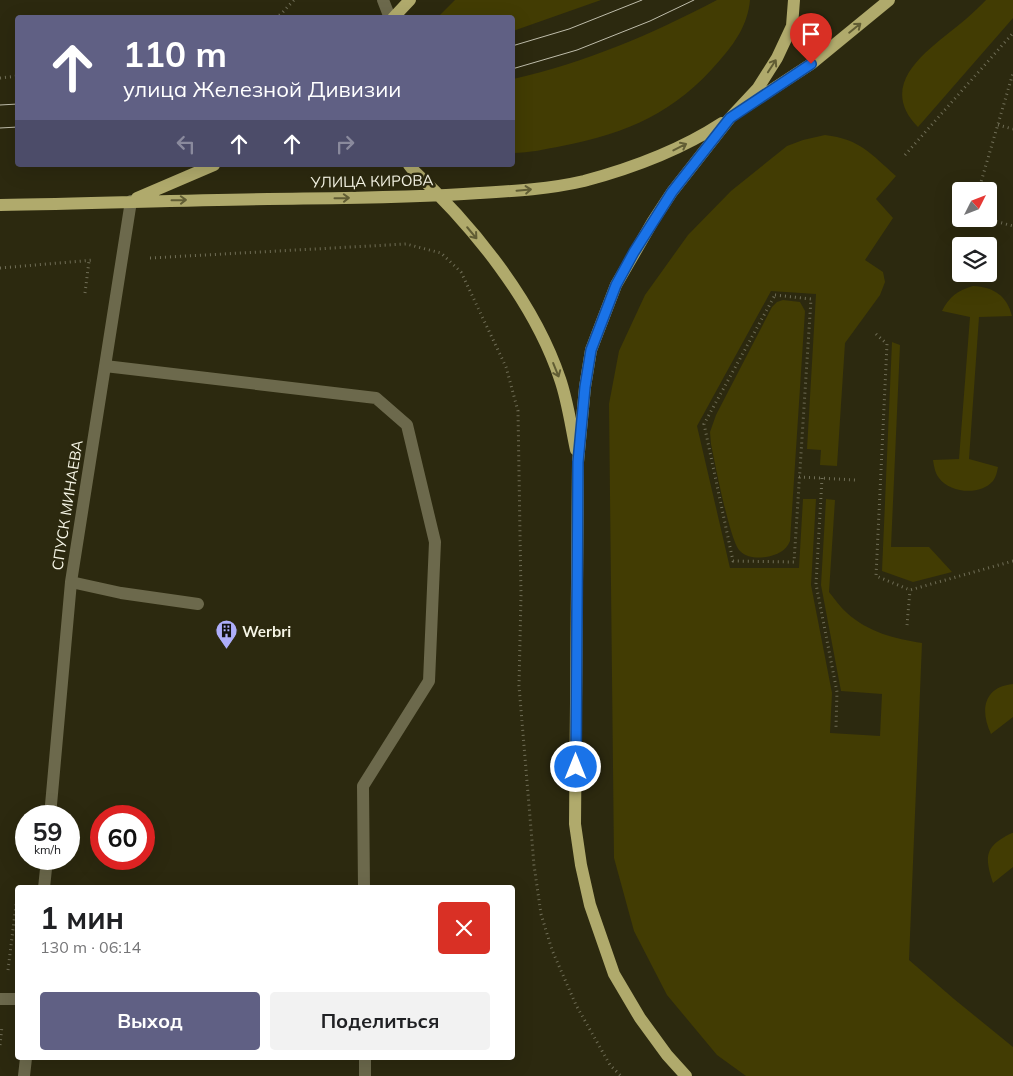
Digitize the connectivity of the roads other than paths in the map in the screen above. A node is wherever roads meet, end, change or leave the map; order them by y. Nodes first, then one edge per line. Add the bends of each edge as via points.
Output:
1 (383, 0) edge
2 (410, 0) edge
3 (794, 0) edge
4 (889, 0) edge
5 (390, 15) edge
6 (394, 15) edge
7 (730, 118) junction
8 (209, 167) edge
9 (411, 167) edge
10 (440, 196) junction
11 (130, 201) junction
12 (0, 205) edge
13 (105, 366) junction
14 (578, 462) junction
15 (72, 582) junction
16 (198, 604) dead end
17 (51, 805) edge
18 (46, 870) edge
19 (44, 885) edge
20 (364, 885) edge
21 (26, 1060) edge
22 (365, 1060) edge
23 (24, 1076) edge
24 (365, 1076) edge
25 (686, 1076) edge

1 - 5 street
2 - 6 main road
7 -> 3 main road via 758,88 777,58 792,26
7 -> 4 main road via 811,64
10 -> 7 main road, УЛИЦА КИРОВА via 528,190 582,181 672,152
7 - 14 main road via 672,192 616,285 591,350
8 - 11 main road
9 - 10 main road
11 -> 10 main road, УЛИЦА КИРОВА
10 -> 14 main road via 496,262 540,330 560,380
11 - 12 main road, УЛИЦА КИРОВА
11 - 13 street, СПУСК МИНАЕВА
13 - 15 street, СПУСК МИНАЕВА
13 - 20 street via 376,398 407,426 435,542 429,681 363,786
14 - 25 main road via 576,824 581,866 590,905 614,974 640,1018
15 - 16 street via 121,594
15 - 17 street, СПУСК МИНАЕВА
18 - 19 street
21 - 23 street
22 - 24 street

